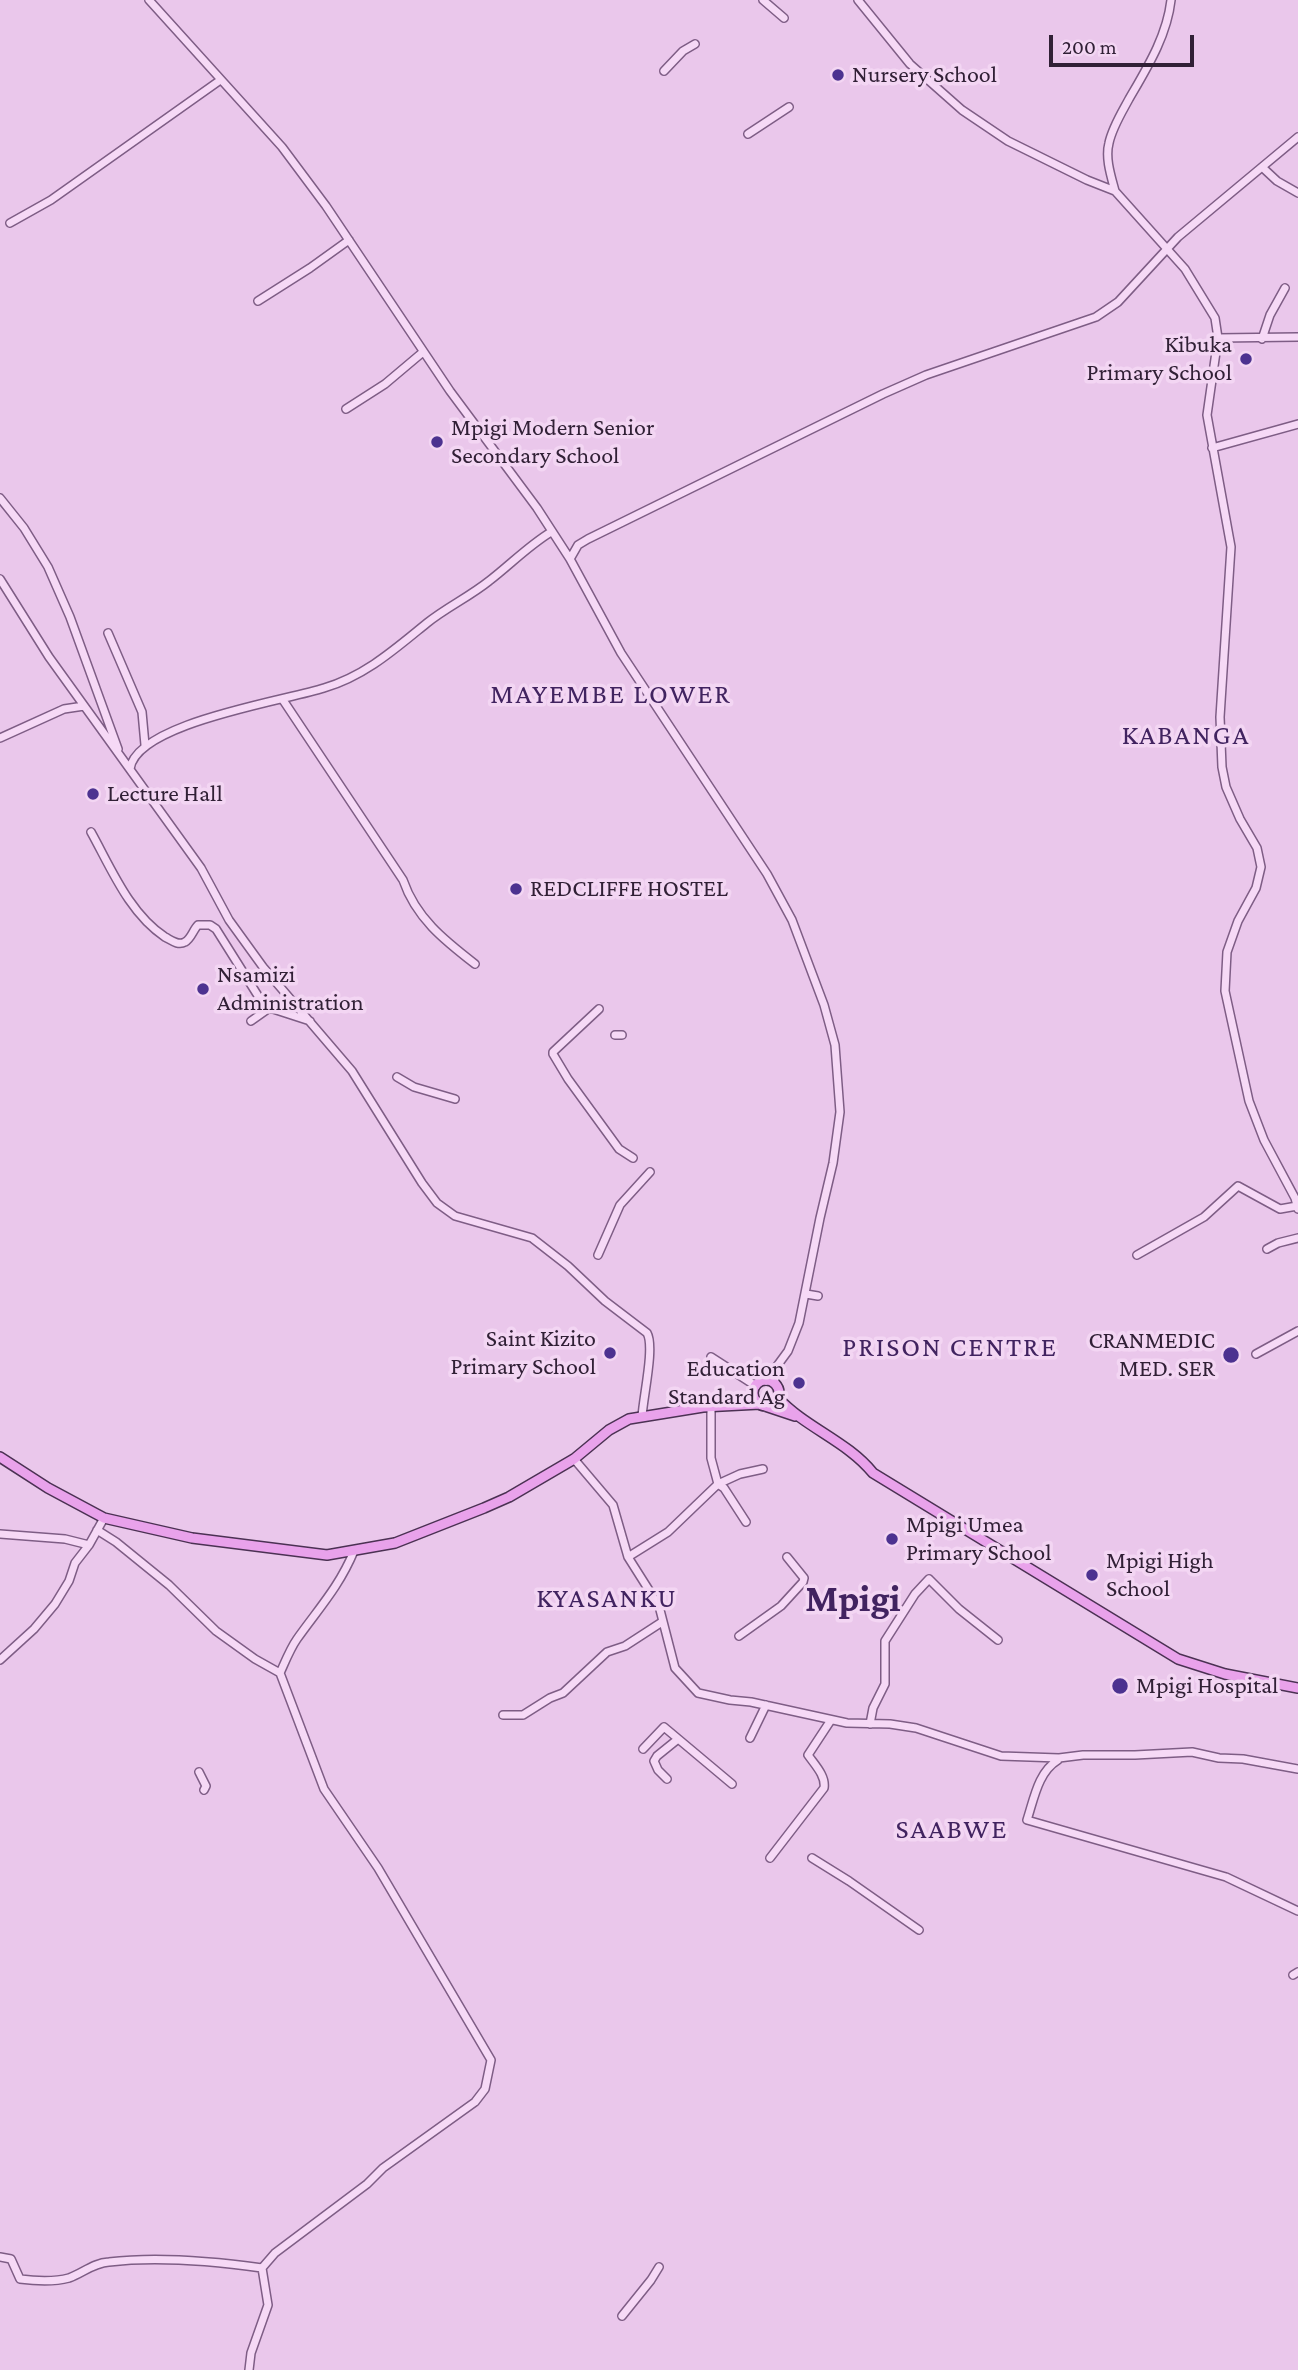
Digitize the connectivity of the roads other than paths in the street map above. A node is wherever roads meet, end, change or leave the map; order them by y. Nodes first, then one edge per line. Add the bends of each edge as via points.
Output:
1 (149, 0) edge
2 (763, 0) edge
3 (858, 0) edge
4 (1171, 0) edge
5 (784, 18) dead end
6 (695, 44) dead end
7 (664, 71) dead end
8 (219, 81) junction
9 (789, 107) dead end
10 (747, 134) dead end
11 (1298, 137) edge
12 (1262, 167) junction
13 (1106, 188) junction
14 (1115, 191) junction
15 (1298, 194) edge
16 (1098, 195) dead end
17 (10, 223) dead end
18 (349, 240) junction
19 (1168, 250) junction
20 (1285, 288) dead end
21 (258, 301) dead end
22 (1298, 337) edge
23 (1218, 338) junction
24 (1262, 339) junction
25 (423, 352) junction
26 (345, 409) dead end
27 (1298, 424) edge
28 (1212, 448) junction
29 (0, 498) edge
30 (551, 532) junction
31 (570, 559) junction
32 (0, 579) edge
33 (108, 633) dead end
34 (283, 700) junction
35 (84, 706) junction
36 (0, 738) edge
37 (145, 745) junction
38 (120, 754) junction
39 (130, 769) junction
40 (91, 831) dead end
41 (475, 964) dead end
42 (272, 1009) junction
43 (599, 1009) dead end
44 (251, 1021) dead end
45 (310, 1021) junction
46 (397, 1077) dead end
47 (455, 1099) dead end
48 (633, 1158) dead end
49 (650, 1172) dead end
50 (1298, 1208) edge
51 (1298, 1238) edge
52 (1267, 1249) dead end
53 (597, 1255) dead end
54 (1137, 1255) dead end
55 (806, 1294) junction
56 (818, 1296) dead end
57 (1298, 1331) edge
58 (1256, 1354) dead end
59 (711, 1357) dead end
60 (771, 1382) junction
61 (755, 1390) junction
62 (778, 1398) junction
63 (739, 1405) junction
64 (763, 1405) junction
65 (710, 1407) junction
66 (642, 1417) junction
67 (803, 1419) junction
68 (0, 1457) edge
69 (574, 1459) junction
70 (763, 1469) dead end
71 (718, 1484) junction
72 (103, 1518) junction
73 (746, 1522) dead end
74 (97, 1530) junction
75 (0, 1534) edge
76 (89, 1545) junction
77 (354, 1551) junction
78 (628, 1556) junction
79 (787, 1557) dead end
80 (663, 1622) junction
81 (740, 1636) dead end
82 (998, 1640) dead end
83 (0, 1660) edge
84 (280, 1673) junction
85 (1298, 1688) edge
86 (766, 1705) junction
87 (503, 1715) dead end
88 (831, 1720) junction
89 (870, 1724) junction
90 (750, 1738) dead end
91 (678, 1739) junction
92 (643, 1749) dead end
93 (1059, 1758) junction
94 (1298, 1769) edge
95 (199, 1772) dead end
96 (667, 1779) dead end
97 (732, 1784) dead end
98 (204, 1790) dead end
99 (770, 1858) dead end
100 (812, 1858) dead end
101 (1298, 1912) edge
102 (919, 1930) dead end
103 (0, 2258) edge
104 (659, 2267) dead end
105 (262, 2268) junction
106 (622, 2316) dead end
107 (249, 2370) edge

1 - 8 street
2 - 5 street
3 - 13 street via 910,64 962,110 1008,141
4 - 14 street via 1160,41 1108,144
6 - 7 street
8 - 17 street via 51,200
8 - 18 street via 282,147
9 - 10 street
11 - 12 street
12 - 15 street
12 - 19 street
13 - 14 street
13 - 16 street
14 - 19 street
18 - 21 street
18 - 25 street
19 - 23 street via 1211,309
19 - 31 street via 1118,302 1096,317 883,394 588,539
20 - 24 street
22 - 24 street
23 - 24 street
23 - 28 street via 1207,415
25 - 26 street via 386,384
25 - 30 street
27 - 28 street
28 - 50 street via 1231,547 1220,717 1222,767 1229,796 1261,867 1227,952 1225,991 1250,1101
29 - 38 street via 48,567
30 - 31 street
30 - 34 street via 374,665 327,688
31 - 55 street via 621,653 784,903 824,1004 835,1045 840,1112
32 - 35 street
33 - 37 street via 142,712
34 - 37 street via 185,724
34 - 41 street via 435,933
35 - 36 street via 64,709
35 - 38 street
37 - 39 street via 137,751
38 - 39 street
39 - 45 street via 201,868 229,920
40 - 42 street via 130,901 157,931 181,944 198,925 216,929 260,999
42 - 44 street
42 - 45 street
43 - 48 street via 553,1052 619,1149
45 - 66 street via 352,1071 437,1203 455,1216 532,1238 654,1340
46 - 47 street
49 - 53 street via 620,1205
50 - 54 street via 1280,1209 1238,1186 1204,1217
51 - 52 street
55 - 56 street
55 - 60 street via 788,1351
57 - 58 street
59 - 61 street
60 - 61 main road
60 - 62 main road via 779,1390
61 - 63 main road
61 - 64 main road
62 - 64 main road
62 - 67 main road
63 - 64 main road
63 - 65 main road
64 - 67 main road
65 - 66 main road
65 - 71 street via 711,1458
66 - 69 main road via 609,1430
67 - 85 main road via 862,1459 873,1473 1178,1660
68 - 72 main road
69 - 77 main road via 509,1497 438,1528
69 - 78 street via 613,1505
70 - 71 street
71 - 73 street
71 - 78 street via 668,1532
72 - 74 street
72 - 77 main road via 256,1547 327,1555
74 - 76 street
74 - 84 street via 169,1585 216,1631
75 - 76 street
76 - 83 street via 46,1616
77 - 84 street
78 - 80 street via 657,1601
79 - 81 street via 803,1582 781,1606
80 - 86 street via 675,1668 698,1693
80 - 87 street via 607,1652 563,1693 523,1716
82 - 89 street via 929,1579 886,1641 885,1684
84 - 105 street via 324,1789 384,1877 491,2060 485,2089 475,2102 275,2252
86 - 88 street
86 - 90 street
88 - 89 street
88 - 99 street via 808,1755 824,1788
89 - 93 street via 916,1728 1001,1756
91 - 92 street via 664,1727
91 - 96 street via 654,1761
91 - 97 street
93 - 94 street via 1192,1752
93 - 101 street via 1043,1775 1027,1820 1226,1877
95 - 98 street
100 - 102 street
103 - 105 street via 11,2259 17,2276 27,2280 66,2278 96,2264 122,2261
104 - 106 street
105 - 107 street via 269,2299

